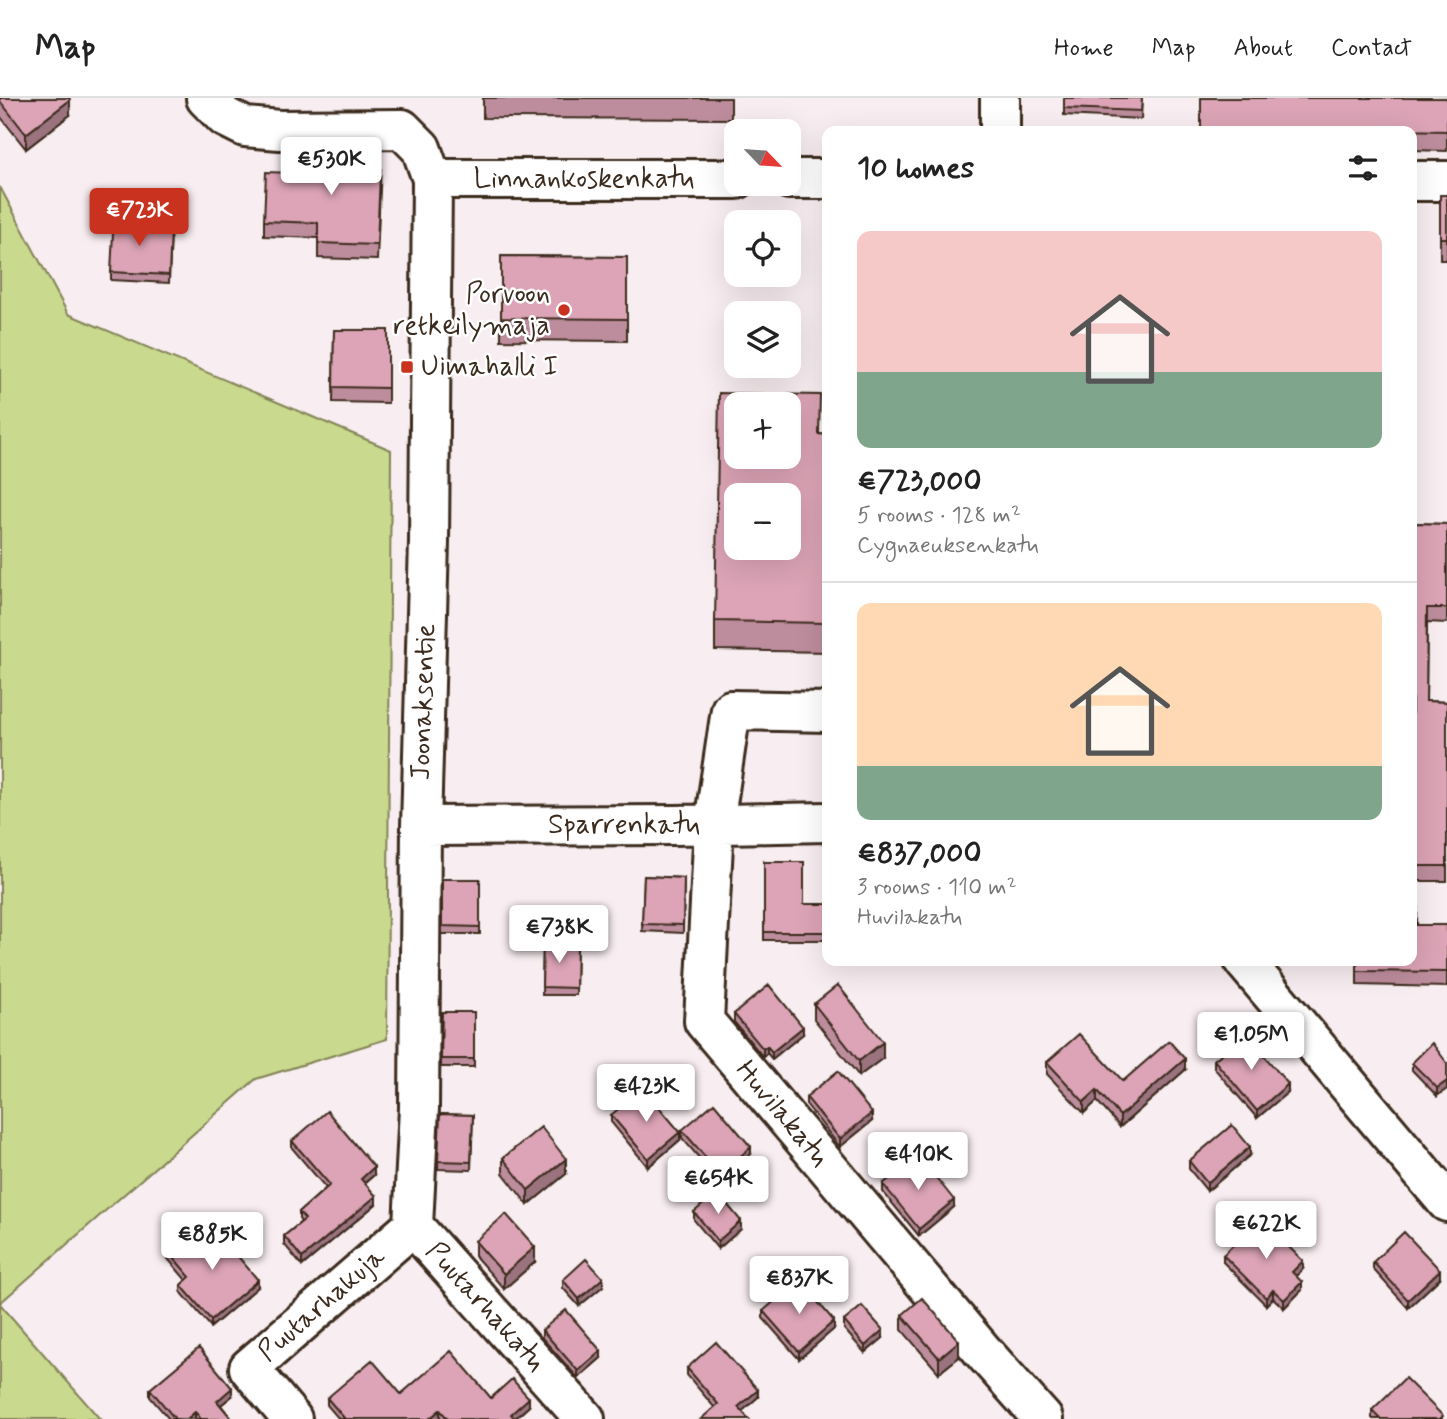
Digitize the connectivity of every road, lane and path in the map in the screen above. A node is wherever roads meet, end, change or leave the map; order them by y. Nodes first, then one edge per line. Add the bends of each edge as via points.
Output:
1 (206, 98) edge
2 (1000, 98) edge
3 (1000, 126) edge
4 (432, 179) junction
5 (724, 179) edge
6 (802, 179) edge
7 (822, 179) edge
8 (1417, 181) edge
9 (1447, 181) edge
10 (822, 712) edge
11 (822, 822) edge
12 (714, 824) junction
13 (421, 825) junction
14 (1248, 966) edge
15 (1447, 1202) edge
16 (413, 1226) junction
17 (292, 1419) edge
18 (585, 1419) edge
19 (1043, 1419) edge

1 - 4 street via 225,117 245,127 280,131 402,129 421,149
2 - 3 street
4 - 5 street, Linnankoskenkatu
4 - 13 street, Joonaksentie
6 - 7 street
8 - 9 street
10 - 12 street, Huvilakatu via 731,710
11 - 12 street, Sparrenkatu
12 - 13 street, Sparrenkatu
12 - 19 street, Huvilakatu via 704,1021
13 - 16 street, Joonaksentie via 419,1108
14 - 15 street
16 - 17 street, Puutarhakuja via 249,1368
16 - 18 street, Puutarhakatu

